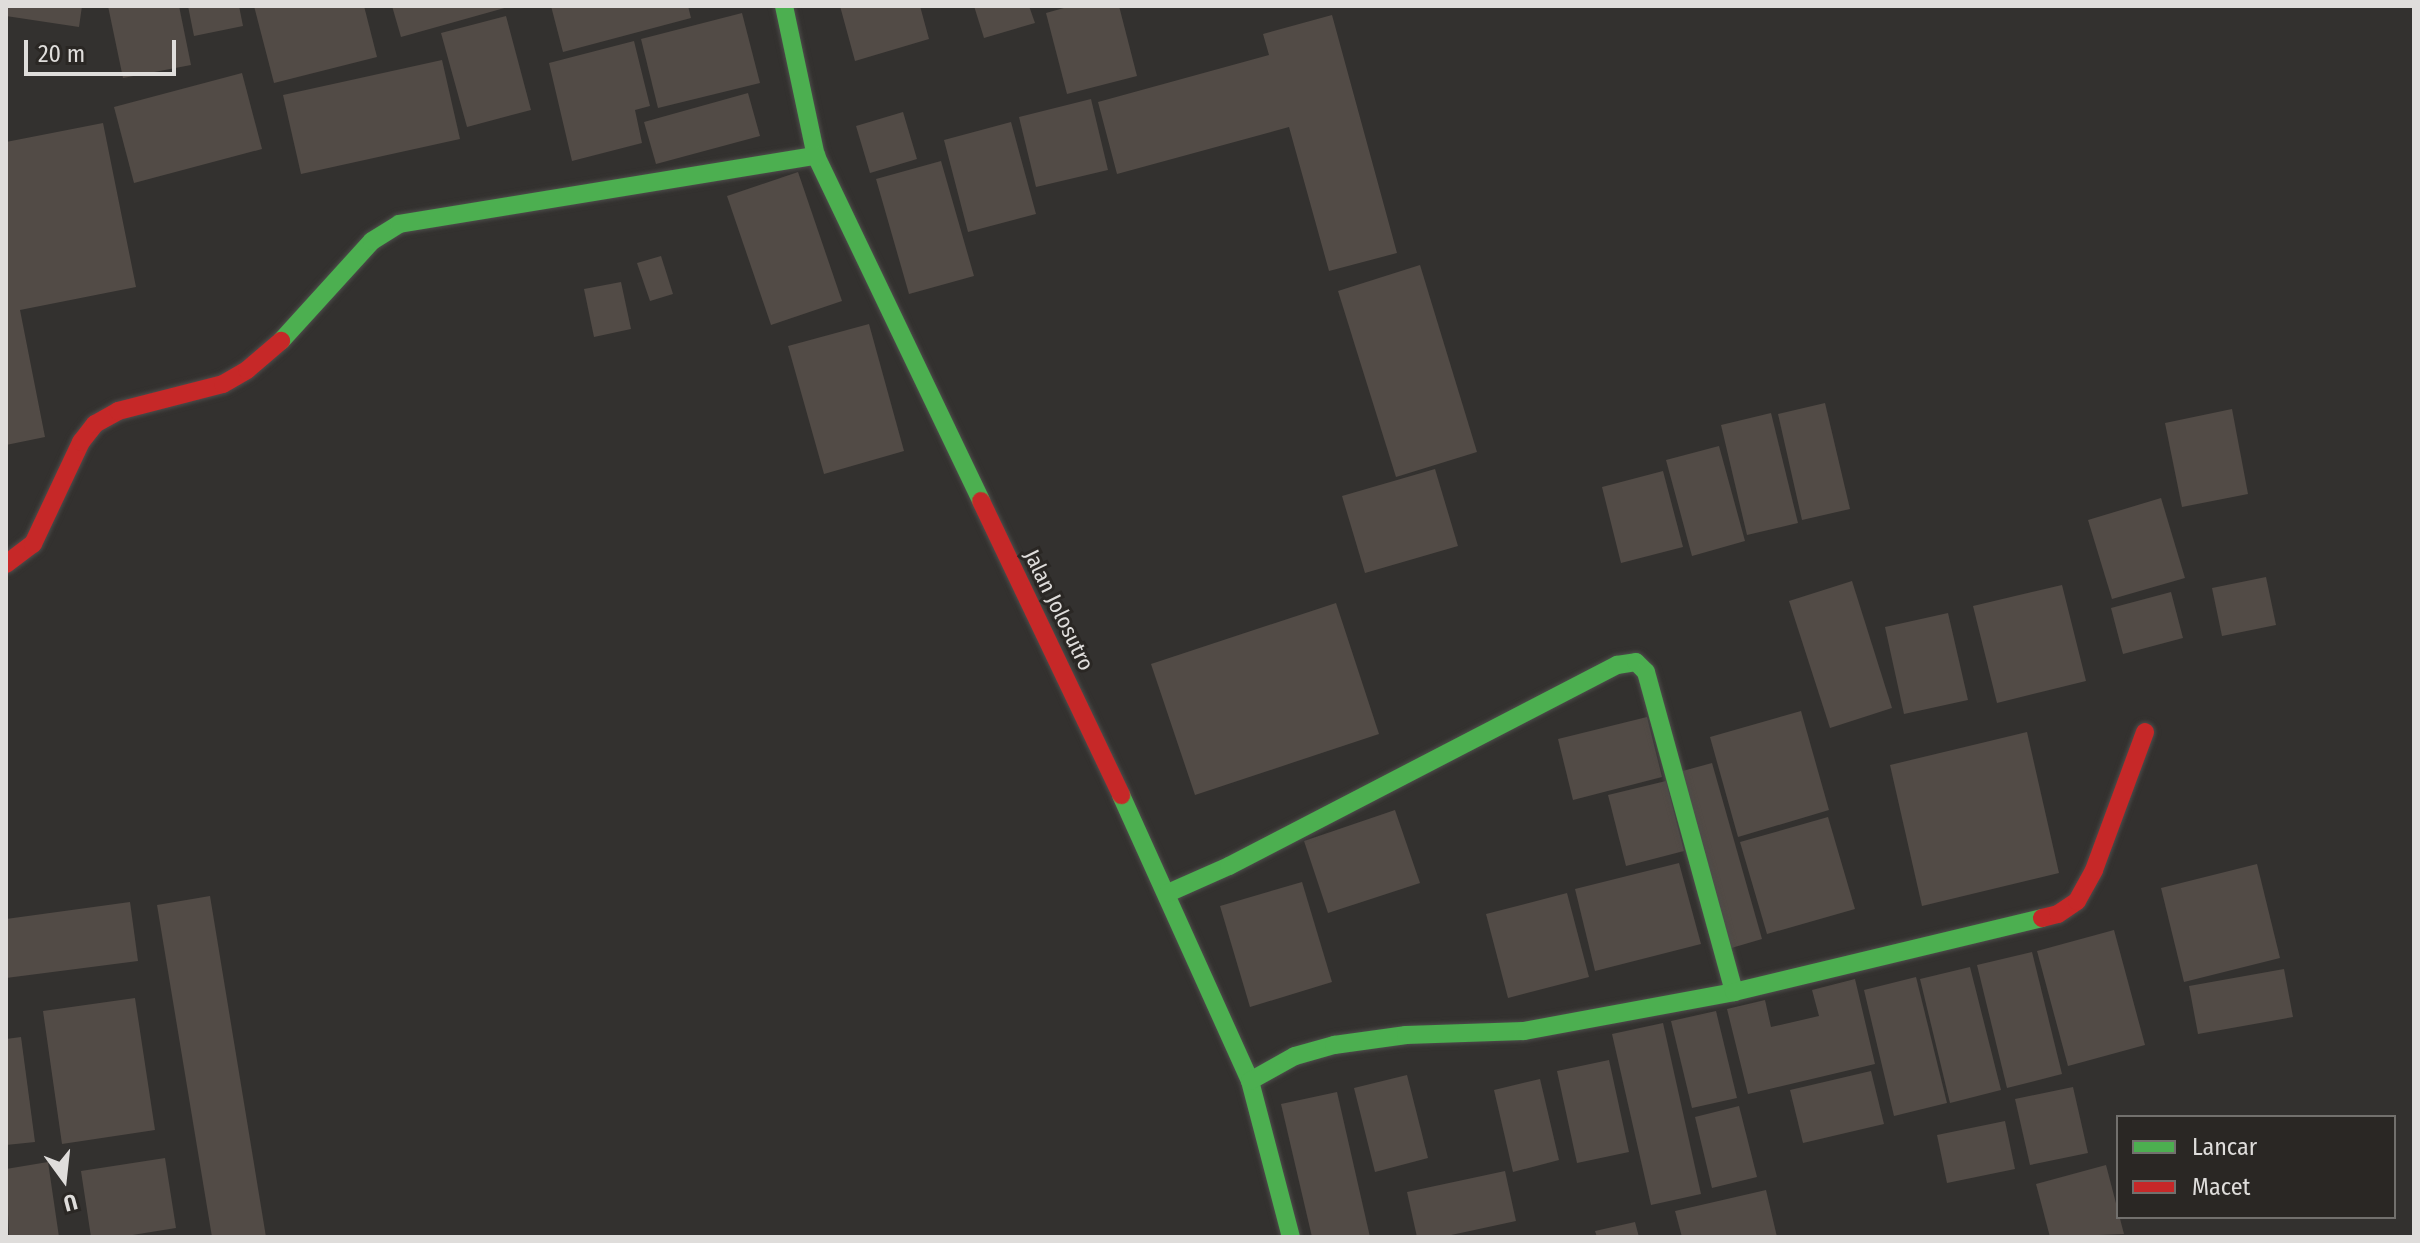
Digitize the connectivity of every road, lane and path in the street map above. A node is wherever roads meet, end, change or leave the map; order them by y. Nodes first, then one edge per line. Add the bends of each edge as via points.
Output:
1 (784, 6) edge
2 (816, 156) junction
3 (6, 564) edge
4 (2145, 732) dead end
5 (1168, 893) junction
6 (1734, 992) junction
7 (1250, 1081) junction
8 (1291, 1237) edge

1 - 2 street, Jalan Jolosutro
2 - 3 street via 399,224 372,241 271,352 247,370 223,384 118,411 95,424 81,442 33,544
2 - 5 street, Jalan Jolosutro
4 - 6 street via 2094,870 2077,901 2058,914
5 - 6 street via 1617,665 1636,662 1646,672
5 - 7 street, Jalan Jolosutro
6 - 7 street via 1524,1031 1368,1039 1295,1056
7 - 8 street, Jalan Jolosutro

